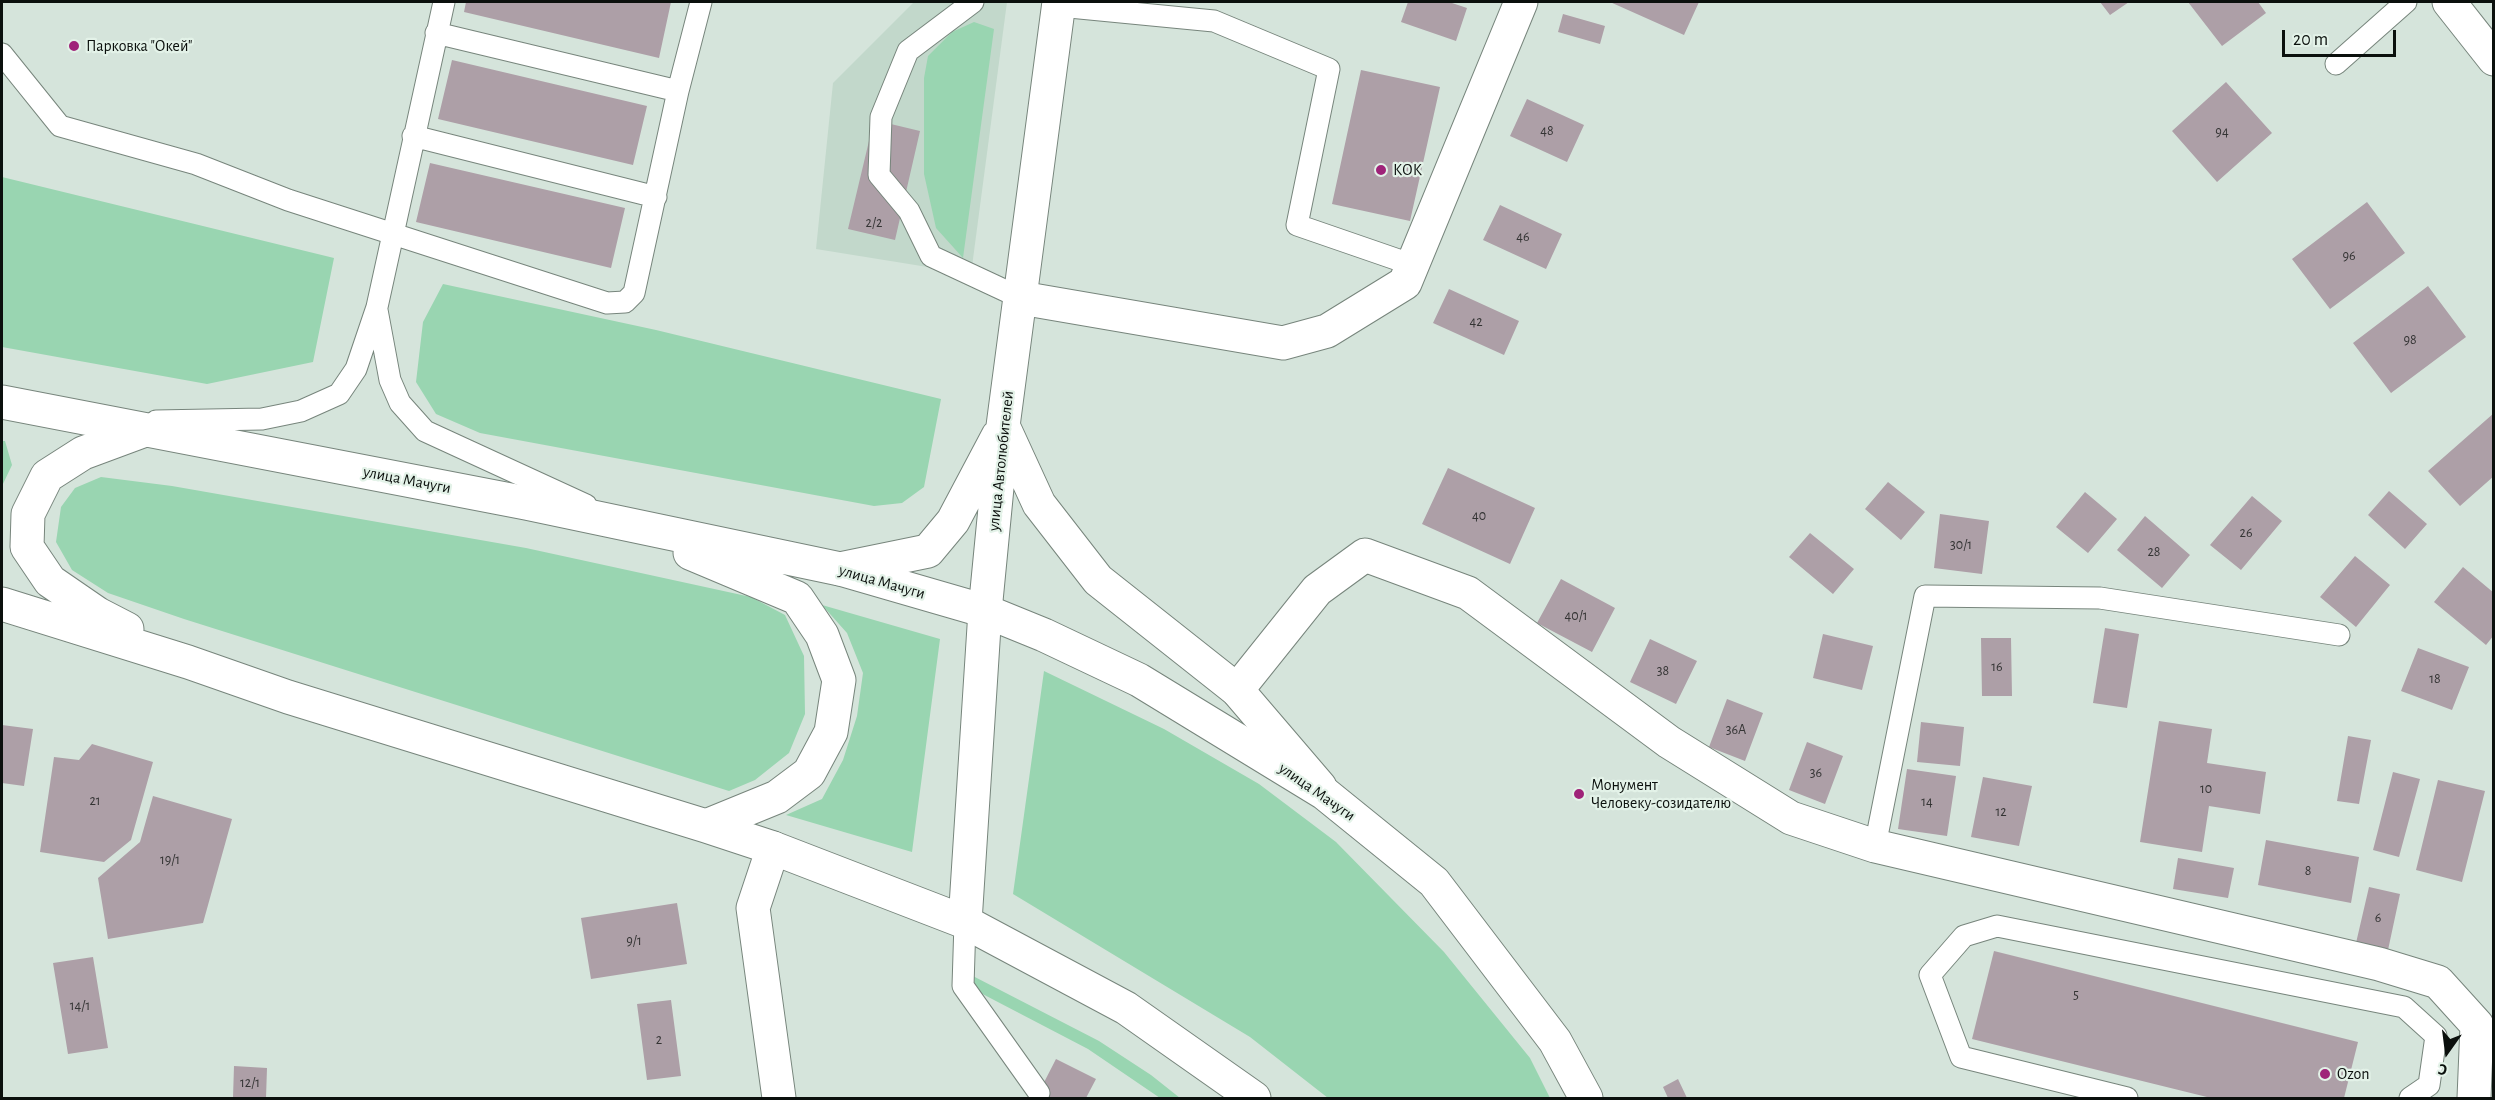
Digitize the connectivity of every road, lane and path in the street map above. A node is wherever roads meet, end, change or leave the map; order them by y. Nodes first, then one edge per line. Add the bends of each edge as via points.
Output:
1 (444, 2) edge
2 (701, 2) edge
3 (973, 2) edge
4 (1521, 2) edge
5 (2406, 2) edge
6 (2450, 2) edge
7 (1059, 4) edge
8 (436, 33) junction
9 (2, 54) edge
10 (2493, 59) edge
11 (2336, 64) dead end
12 (678, 91) junction
13 (413, 136) junction
14 (656, 197) junction
15 (392, 234) junction
16 (1413, 265) junction
17 (1021, 298) junction
18 (377, 307) junction
19 (2, 402) edge
20 (104, 421) junction
21 (1003, 426) junction
22 (145, 430) junction
23 (586, 517) junction
24 (632, 526) junction
25 (840, 569) junction
26 (2, 604) edge
27 (985, 611) junction
28 (2339, 635) dead end
29 (188, 662) junction
30 (1238, 690) junction
31 (1324, 793) junction
32 (706, 826) junction
33 (1875, 846) junction
34 (773, 848) junction
35 (965, 922) junction
36 (1039, 1093) dead end
37 (779, 1098) edge
38 (1254, 1098) edge
39 (1586, 1098) edge
40 (2127, 1098) edge
41 (2410, 1098) edge
42 (2474, 1098) edge

1 - 8 lane
2 - 12 lane
3 - 17 lane via 908,51 881,117 879,175 909,211 931,256
4 - 16 street
5 - 11 lane
6 - 10 street
7 - 16 lane via 1214,21 1329,69 1297,225
7 - 17 street, улица Автолюбителей
8 - 12 lane
8 - 13 lane
9 - 15 lane via 60,126 196,164
12 - 14 lane
13 - 14 lane
13 - 15 lane
14 - 15 lane via 634,293 625,302 607,303
15 - 18 lane
16 - 17 street via 1405,283 1327,331 1283,344
17 - 21 street, улица Автолюбителей
18 - 20 lane via 356,369 339,394 301,411 262,419
18 - 24 lane via 390,380 400,403 425,431
19 - 20 street, улица Мачуги
20 - 22 street, улица Мачуги
21 - 25 street via 953,521 928,551
21 - 27 street, улица Автолюбителей
21 - 30 street via 1039,504 1098,580
22 - 23 street, улица Мачуги
22 - 29 street via 83,453 47,476 28,514 27,547 50,581 98,614
23 - 24 street, улица Мачуги
23 - 32 street via 696,555 797,598 822,635 839,680 831,732 809,773 777,797
24 - 25 street, улица Мачуги
25 - 27 street, улица Мачуги
26 - 29 street
27 - 31 street, улица Мачуги via 1139,680
27 - 35 street, улица Автолюбителей
28 - 33 lane via 2100,598 1925,596
29 - 32 street via 288,697
30 - 31 street
30 - 33 street via 1317,590 1365,555 1468,592 1669,742 1791,818
31 - 39 street, улица Мачуги via 1434,882 1555,1041
32 - 34 street
33 - 42 street via 2379,964 2438,982 2477,1025
34 - 35 street
34 - 37 street via 753,908
35 - 36 lane via 963,986
35 - 38 street via 1126,1008
40 - 41 lane via 1961,1057 1930,975 1964,936 1997,926 2404,1007 2436,1036 2429,1084

